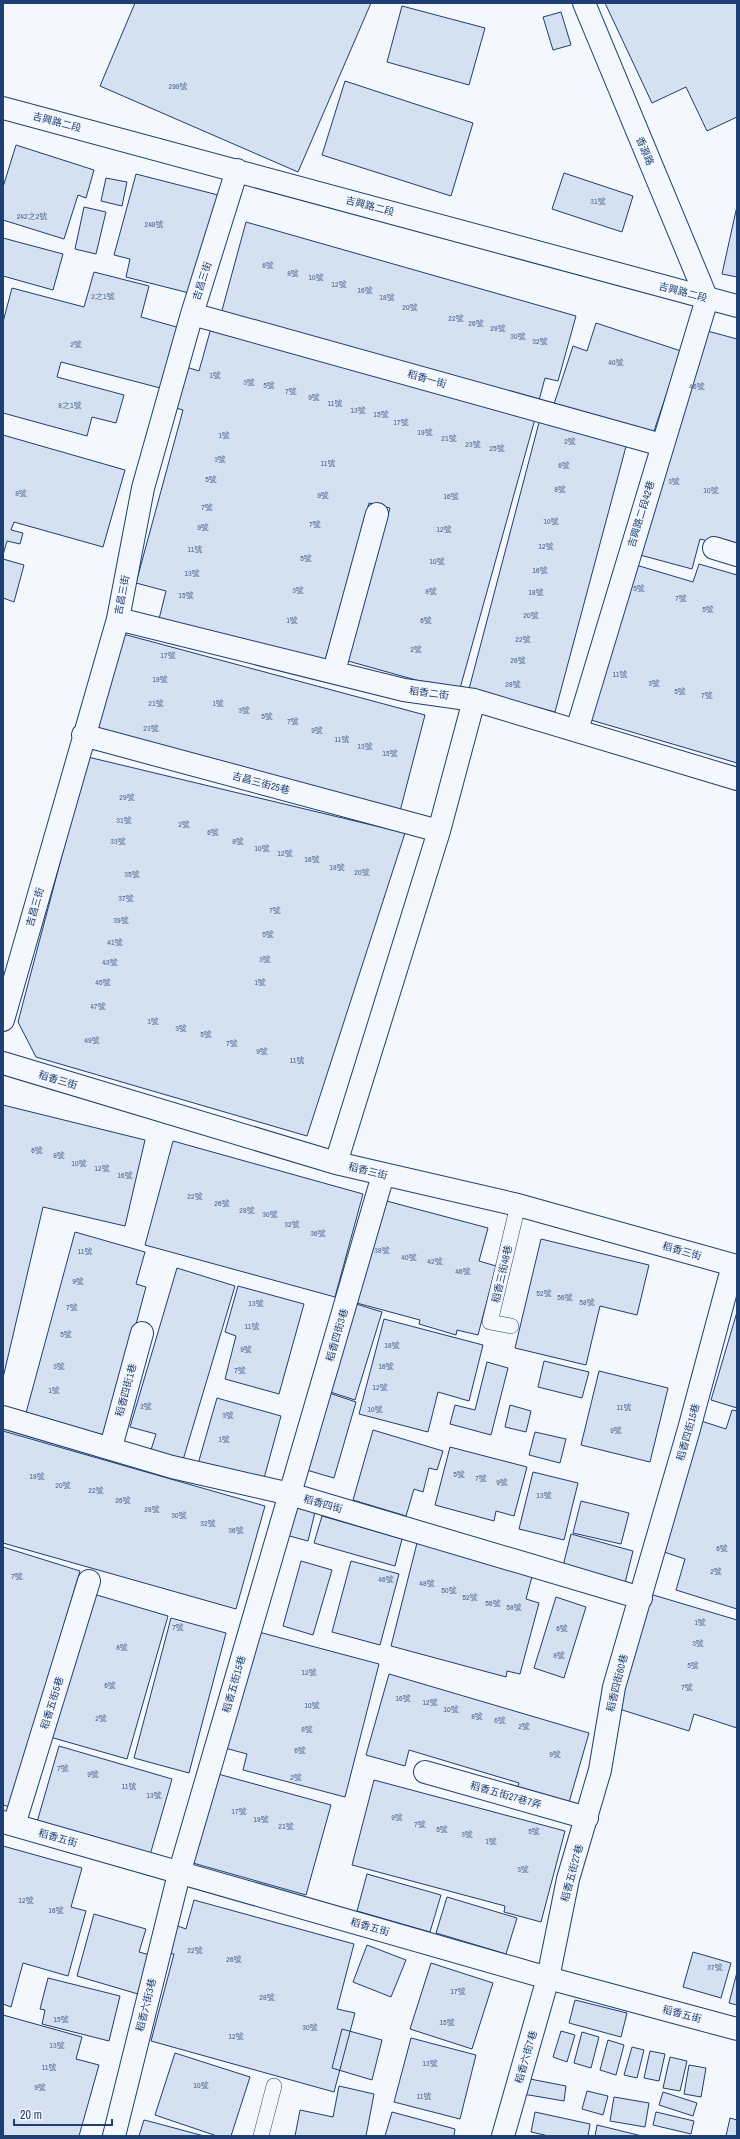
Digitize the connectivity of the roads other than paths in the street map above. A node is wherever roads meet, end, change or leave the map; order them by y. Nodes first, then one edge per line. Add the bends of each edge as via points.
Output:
1 (584, 3) edge
2 (3, 108) edge
3 (237, 170) junction
4 (707, 299) junction
5 (737, 306) edge
6 (192, 314) junction
7 (662, 445) junction
8 (377, 514) dead end
9 (714, 548) dead end
10 (737, 555) edge
11 (118, 619) junction
12 (334, 671) junction
13 (474, 700) junction
14 (577, 730) junction
15 (83, 736) junction
16 (737, 779) edge
17 (439, 831) junction
18 (3, 1020) edge
19 (3, 1063) edge
20 (336, 1163) junction
21 (383, 1175) junction
22 (518, 1205) junction
23 (735, 1266) edge
24 (511, 1326) dead end
25 (142, 1333) dead end
26 (3, 1417) edge
27 (111, 1447) junction
28 (290, 1494) junction
29 (89, 1581) dead end
30 (641, 1598) junction
31 (600, 1770) joint
32 (425, 1772) dead end
33 (587, 1818) junction
34 (9, 1824) edge
35 (179, 1874) junction
36 (548, 1978) junction
37 (737, 2029) edge
38 (274, 2086) dead end
39 (114, 2136) edge
40 (261, 2136) edge
41 (503, 2136) edge

1 - 4 street, 香源路
2 - 3 street, 吉興路二段
3 - 4 street, 吉興路二段
3 - 6 street, 吉昌三街
4 - 5 street, 吉興路二段
4 - 7 street, 吉興路二段42巷
6 - 7 street, 稻香一街
6 - 11 street, 吉昌三街 via 143,488
7 - 14 street, 吉興路二段42巷
8 - 12 street
9 - 10 street
11 - 12 street, 稻香二街
11 - 15 street, 吉昌三街
12 - 13 street, 稻香二街 via 404,690
13 - 14 street, 稻香二街
13 - 17 street
14 - 16 street, 稻香二街
15 - 17 street, 吉昌三街25巷
15 - 18 street, 吉昌三街
17 - 20 street
19 - 20 street, 稻香三街
20 - 21 street, 稻香三街
21 - 22 street, 稻香三街
21 - 28 street, 稻香四街3巷
22 - 23 street, 稻香三街
22 - 24 lane, 稻香三街48巷 via 490,1322
23 - 30 street, 稻香四街15巷
25 - 27 street, 稻香四街1巷
26 - 27 street, 稻香四街
27 - 28 street, 稻香四街 via 172,1467
28 - 30 street, 稻香四街
28 - 35 street, 稻香五街15巷
29 - 34 street, 稻香五街5巷
30 - 31 street, 稻香四街60巷 via 614,1687
31 - 33 street, 稻香五街27巷
32 - 33 street, 稻香五街27巷7弄
33 - 36 street, 稻香五街27巷 via 568,1879
34 - 35 street, 稻香五街
35 - 36 street, 稻香五街
35 - 39 street, 稻香六街3巷
36 - 37 street, 稻香五街
36 - 41 street, 稻香六街7巷
38 - 40 lane

